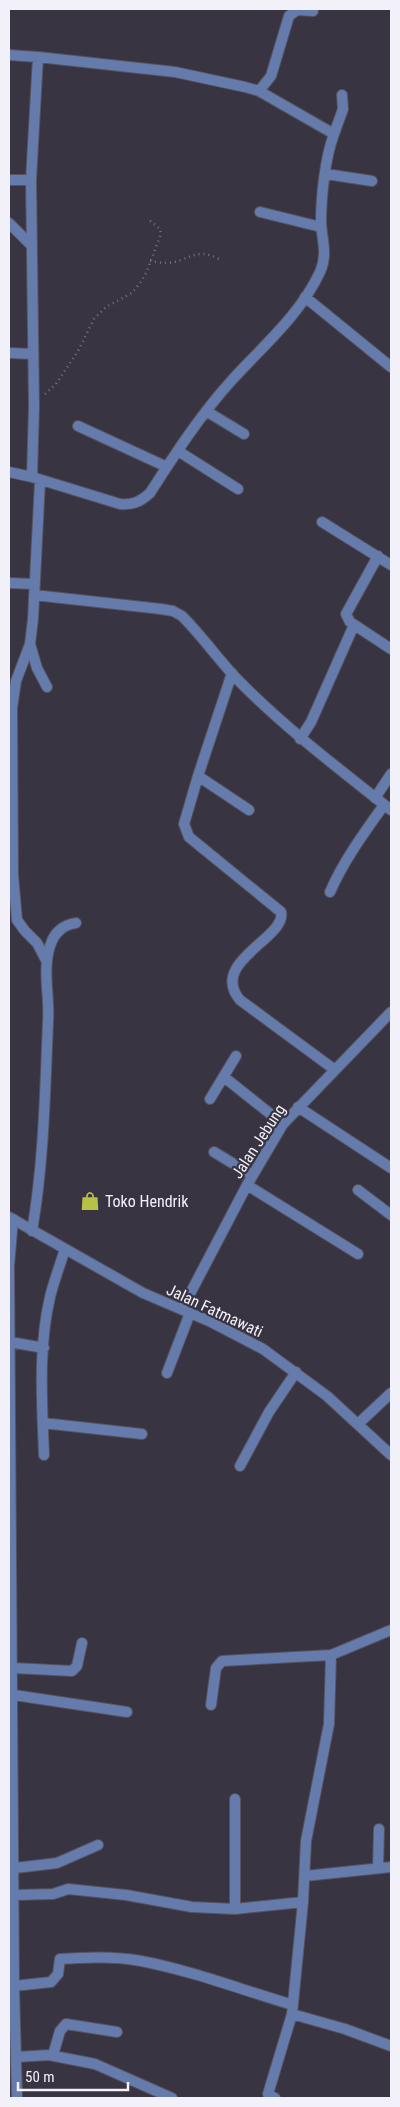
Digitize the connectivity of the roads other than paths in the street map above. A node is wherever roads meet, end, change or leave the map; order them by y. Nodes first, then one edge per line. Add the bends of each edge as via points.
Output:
1 (313, 11) dead end
2 (9, 56) edge
3 (38, 57) junction
4 (259, 91) junction
5 (342, 95) dead end
6 (334, 134) junction
7 (326, 174) junction
8 (9, 180) edge
9 (31, 180) junction
10 (372, 181) dead end
11 (260, 212) dead end
12 (9, 223) edge
13 (321, 227) junction
14 (32, 246) junction
15 (305, 297) junction
16 (9, 353) edge
17 (33, 354) junction
18 (391, 367) edge
19 (206, 411) junction
20 (78, 426) dead end
21 (244, 434) dead end
22 (178, 451) junction
23 (167, 467) junction
24 (9, 472) edge
25 (36, 479) junction
26 (238, 489) dead end
27 (322, 522) dead end
28 (378, 556) junction
29 (391, 565) edge
30 (9, 582) edge
31 (34, 590) junction
32 (354, 625) junction
33 (30, 644) junction
34 (391, 649) edge
35 (232, 673) junction
36 (46, 687) dead end
37 (10, 708) edge
38 (300, 739) junction
39 (391, 774) edge
40 (198, 776) junction
41 (375, 798) junction
42 (388, 807) edge
43 (249, 810) dead end
44 (330, 892) dead end
45 (76, 922) dead end
46 (46, 960) junction
47 (391, 1012) edge
48 (236, 1056) dead end
49 (335, 1070) junction
50 (224, 1077) junction
51 (210, 1100) dead end
52 (298, 1108) junction
53 (283, 1124) junction
54 (214, 1152) dead end
55 (391, 1168) edge
56 (252, 1175) junction
57 (247, 1185) junction
58 (358, 1190) dead end
59 (391, 1215) edge
60 (11, 1218) edge
61 (32, 1231) junction
62 (66, 1249) junction
63 (358, 1254) dead end
64 (186, 1311) junction
65 (10, 1342) junction
66 (44, 1348) junction
67 (296, 1372) junction
68 (167, 1373) dead end
69 (391, 1393) edge
70 (43, 1423) junction
71 (359, 1423) junction
72 (142, 1434) dead end
73 (44, 1455) dead end
74 (391, 1455) edge
75 (240, 1466) dead end
76 (10, 1544) edge
77 (391, 1634) edge
78 (82, 1643) dead end
79 (330, 1655) junction
80 (13, 1668) junction
81 (14, 1695) junction
82 (211, 1705) dead end
83 (127, 1712) dead end
84 (11, 1729) edge
85 (235, 1799) dead end
86 (380, 1829) dead end
87 (98, 1845) dead end
88 (12, 1851) edge
89 (391, 1867) edge
90 (15, 1868) junction
91 (378, 1868) junction
92 (305, 1876) junction
93 (15, 1895) junction
94 (303, 1902) junction
95 (235, 1909) junction
96 (14, 1986) junction
97 (292, 2010) junction
98 (117, 2032) dead end
99 (391, 2046) edge
100 (53, 2055) junction
101 (16, 2057) junction
102 (270, 2097) edge
103 (17, 2098) edge
104 (172, 2098) edge

1 - 4 street via 297,10 289,16 271,76
2 - 3 street
3 - 4 street via 175,72
3 - 9 street
4 - 6 street
5 - 6 street via 343,109
6 - 7 street
7 - 10 street
7 - 13 street
8 - 9 street
9 - 14 street
11 - 13 street
12 - 14 street
13 - 15 street via 324,254 320,270
14 - 17 street
15 - 18 street
15 - 19 street via 273,338
16 - 17 street
17 - 25 street
19 - 21 street
19 - 22 street
20 - 23 street
22 - 23 street
22 - 26 street
23 - 25 street via 150,493 132,505
24 - 25 street
25 - 31 street
27 - 28 street
28 - 29 street
28 - 32 street via 347,611 347,618
30 - 31 street
31 - 33 street
31 - 35 street via 172,611 190,624
32 - 34 street
32 - 38 street via 311,722
33 - 36 street
33 - 37 street
35 - 38 street
35 - 40 street
37 - 46 street via 13,875 17,920 37,943
38 - 41 street
39 - 41 street
40 - 43 street
40 - 49 street via 184,824 189,838 278,908 282,915 280,922 235,971 233,989 240,1000
41 - 42 street
42 - 44 street via 356,843
45 - 46 street via 57,931
46 - 61 street via 49,1021 46,1099 40,1186
47 - 49 street, Jalan Jebung
48 - 50 street
49 - 52 street, Jalan Jebung
50 - 51 street
50 - 53 street
52 - 53 street, Jalan Jebung
52 - 55 street
53 - 56 street, Jalan Jebung
54 - 56 street
56 - 57 street, Jalan Jebung
57 - 63 street
57 - 64 street, Jalan Jebung
58 - 59 street
60 - 61 street, Jalan Fatmawati
60 - 65 street
61 - 62 street, Jalan Fatmawati
62 - 64 street, Jalan Fatmawati via 136,1290
62 - 66 street via 50,1296
64 - 67 street, Jalan Fatmawati via 263,1349
64 - 68 street, Jalan Jebung
65 - 66 street
65 - 76 street
66 - 70 street
67 - 71 street, Jalan Fatmawati
67 - 75 street via 269,1412
69 - 71 street
70 - 72 street
70 - 73 street
71 - 74 street, Jalan Fatmawati
76 - 80 street
77 - 79 street
78 - 80 street via 72,1671
79 - 82 street via 222,1660 216,1668
79 - 92 street via 328,1734 306,1841
80 - 81 street
81 - 83 street
81 - 84 street
84 - 88 street
85 - 95 street
86 - 91 street
87 - 90 street via 57,1863
88 - 90 street
89 - 91 street
90 - 93 street
91 - 92 street
92 - 94 street
93 - 95 street via 53,1894 68,1889 126,1894 192,1907
93 - 96 street
94 - 95 street
94 - 97 street
96 - 97 street via 51,1982 58,1974 60,1959 139,1960 207,1978
96 - 101 street
97 - 99 street
97 - 102 street
98 - 100 street via 66,2024 60,2030
100 - 101 street
100 - 104 street via 95,2064
101 - 103 street

